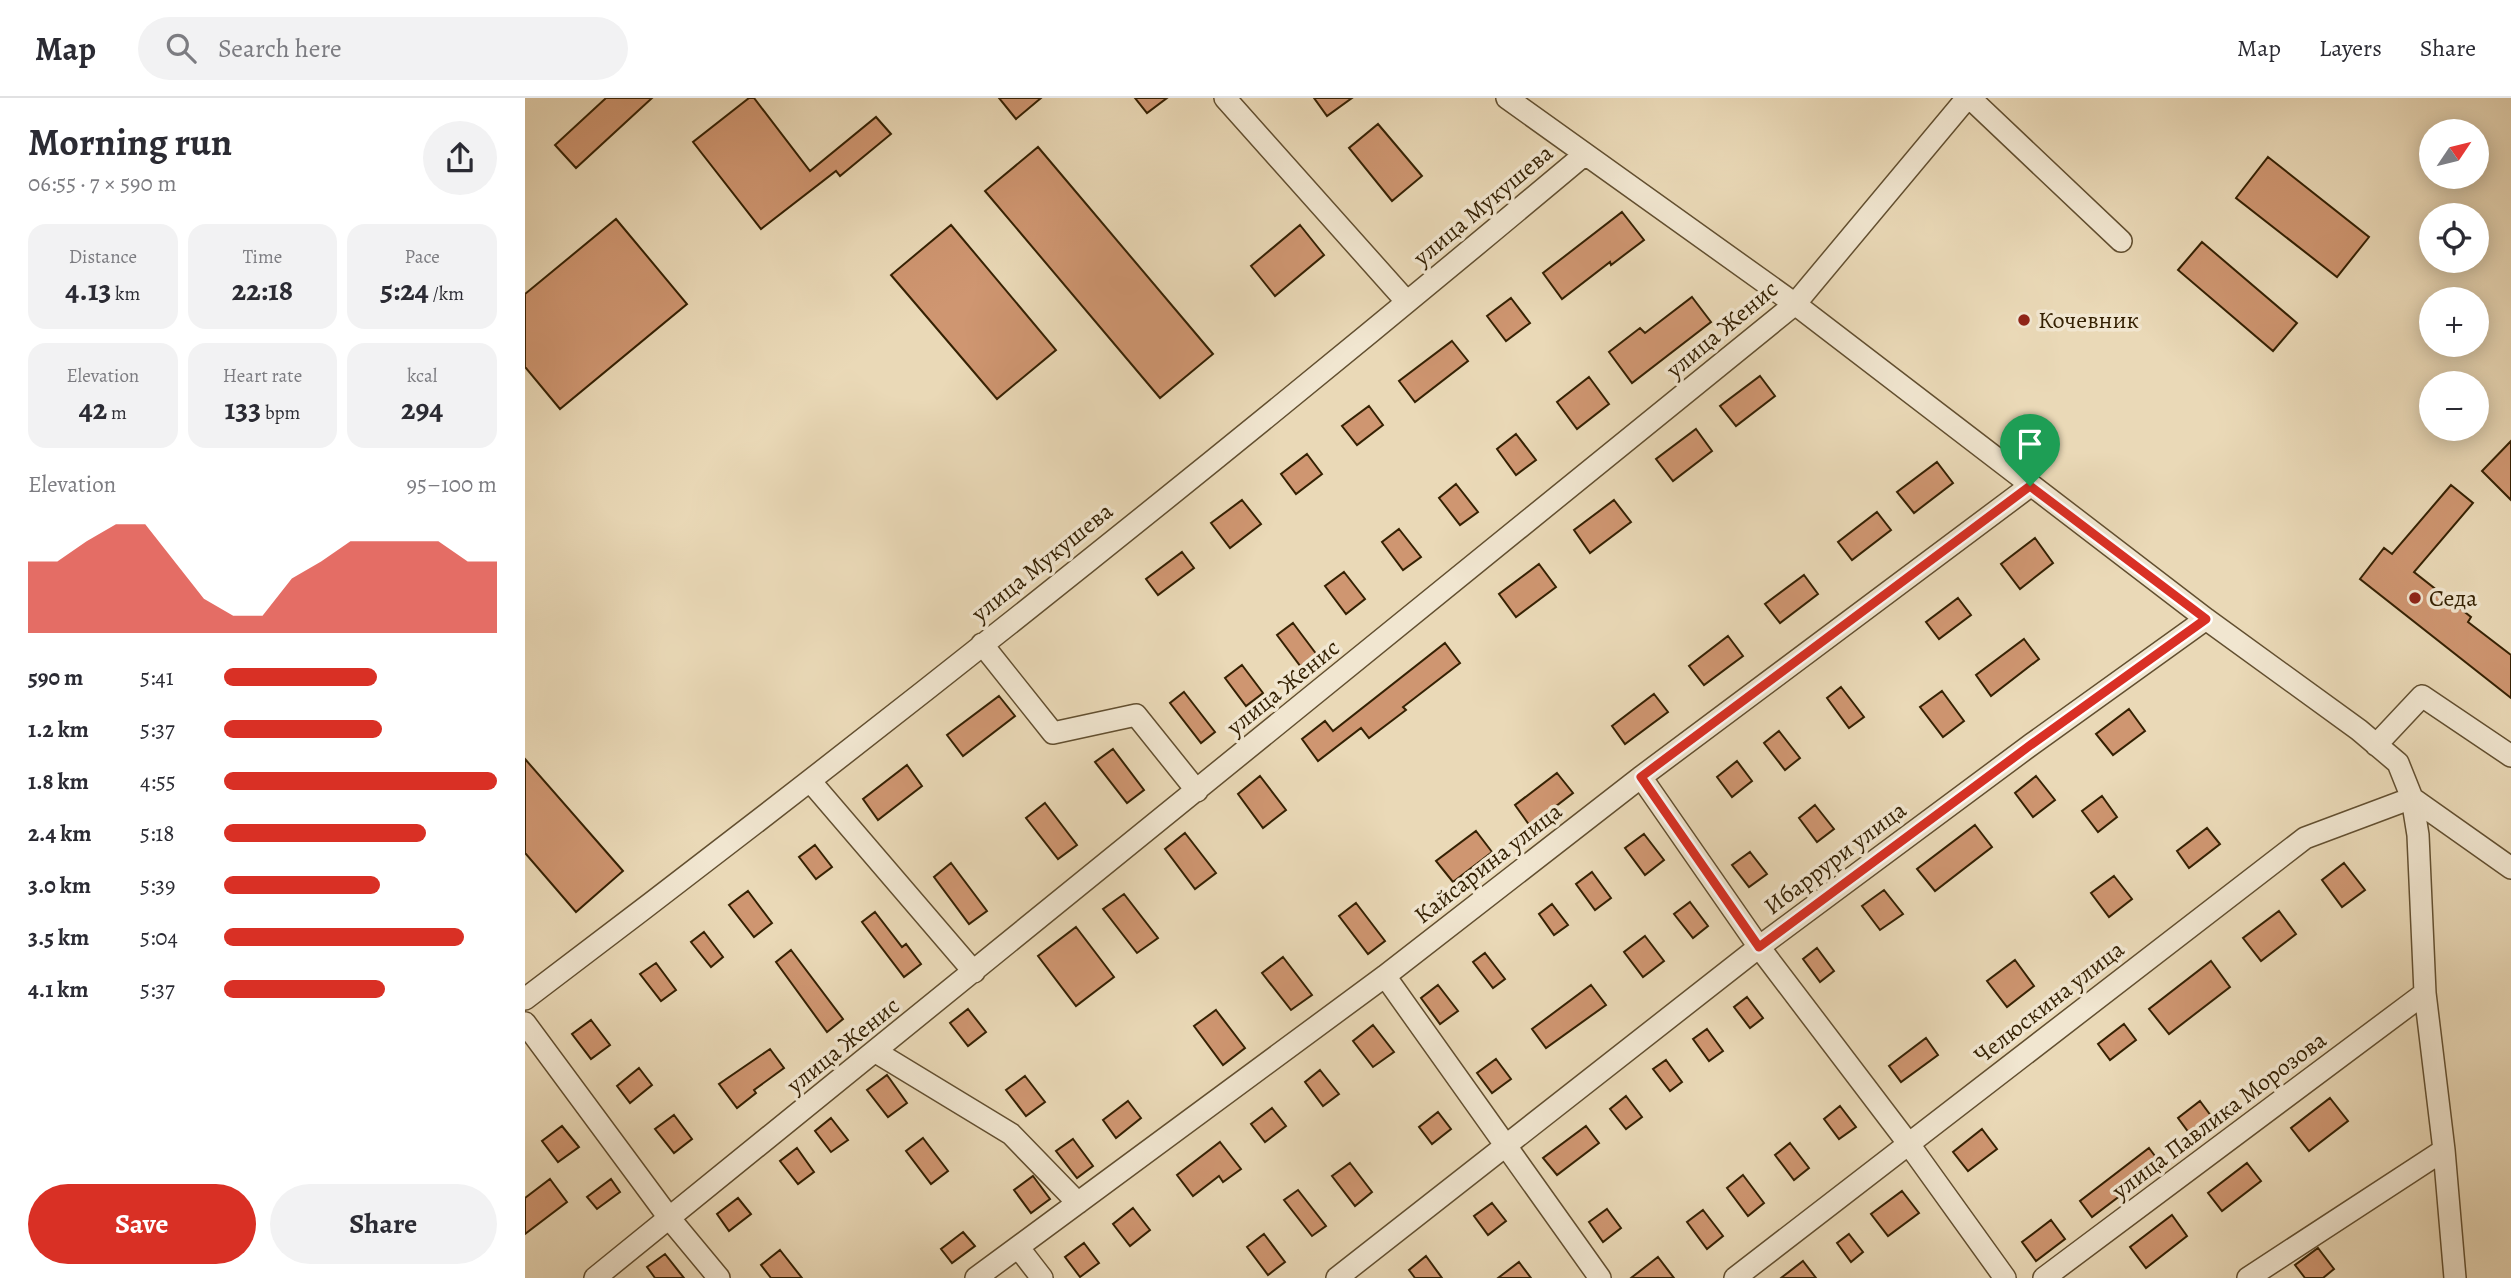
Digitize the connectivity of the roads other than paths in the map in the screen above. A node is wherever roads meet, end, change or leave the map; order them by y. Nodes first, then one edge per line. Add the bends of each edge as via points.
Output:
1 (1225, 98) edge
2 (1507, 98) edge
3 (1968, 98) edge
4 (1584, 155) junction
5 (2120, 241) dead end
6 (1407, 302) junction
7 (1795, 304) junction
8 (2030, 486) junction
9 (2206, 619) junction
10 (982, 644) junction
11 (2376, 745) junction
12 (2511, 756) edge
13 (1641, 777) junction
14 (811, 782) junction
15 (1197, 791) junction
16 (2412, 798) junction
17 (2511, 868) edge
18 (1759, 947) junction
19 (974, 972) junction
20 (1385, 976) junction
21 (2425, 993) junction
22 (525, 999) edge
23 (525, 1023) edge
24 (876, 1052) junction
25 (1908, 1143) junction
26 (1506, 1145) junction
27 (2444, 1150) junction
28 (1078, 1203) junction
29 (670, 1219) junction
30 (1018, 1247) junction
31 (594, 1278) edge
32 (719, 1278) edge
33 (976, 1278) edge
34 (1042, 1278) edge
35 (1337, 1278) edge
36 (1600, 1278) edge
37 (1735, 1278) edge
38 (2005, 1278) edge
39 (2044, 1278) edge
40 (2248, 1278) edge
41 (2455, 1278) edge

1 - 6 street
2 - 4 street
3 - 5 street
3 - 7 street, улица Женис
4 - 6 street, улица Мукушева
4 - 7 street
6 - 10 street, улица Мукушева
7 - 8 street
7 - 15 street, улица Женис
8 - 9 street
8 - 13 street, Кайсарина улица
9 - 11 street
9 - 18 street, Ибаррури улица
10 - 14 street, улица Мукушева
10 - 15 street via 1053,733 1136,715
11 - 12 street via 2422,696
11 - 16 street via 2398,763
13 - 18 street
13 - 20 street, Кайсарина улица
14 - 19 street
14 - 22 street, улица Мукушева
15 - 19 street, улица Женис
16 - 17 street
16 - 21 street via 2419,835
16 - 25 street, Челюскина улица via 2305,838
18 - 25 street
18 - 26 street, Ибаррури улица
19 - 24 street, улица Женис
20 - 26 street
20 - 28 street, Кайсарина улица
21 - 27 street
21 - 39 street, улица Павлика Морозова
23 - 29 street
24 - 28 street via 1011,1133
24 - 29 street, улица Женис
25 - 37 street, Челюскина улица
25 - 38 street
26 - 35 street, Ибаррури улица
26 - 36 street
27 - 40 street
27 - 41 street
28 - 30 street, Кайсарина улица
29 - 31 street, улица Женис
29 - 32 street
30 - 33 street, Кайсарина улица
30 - 34 street

